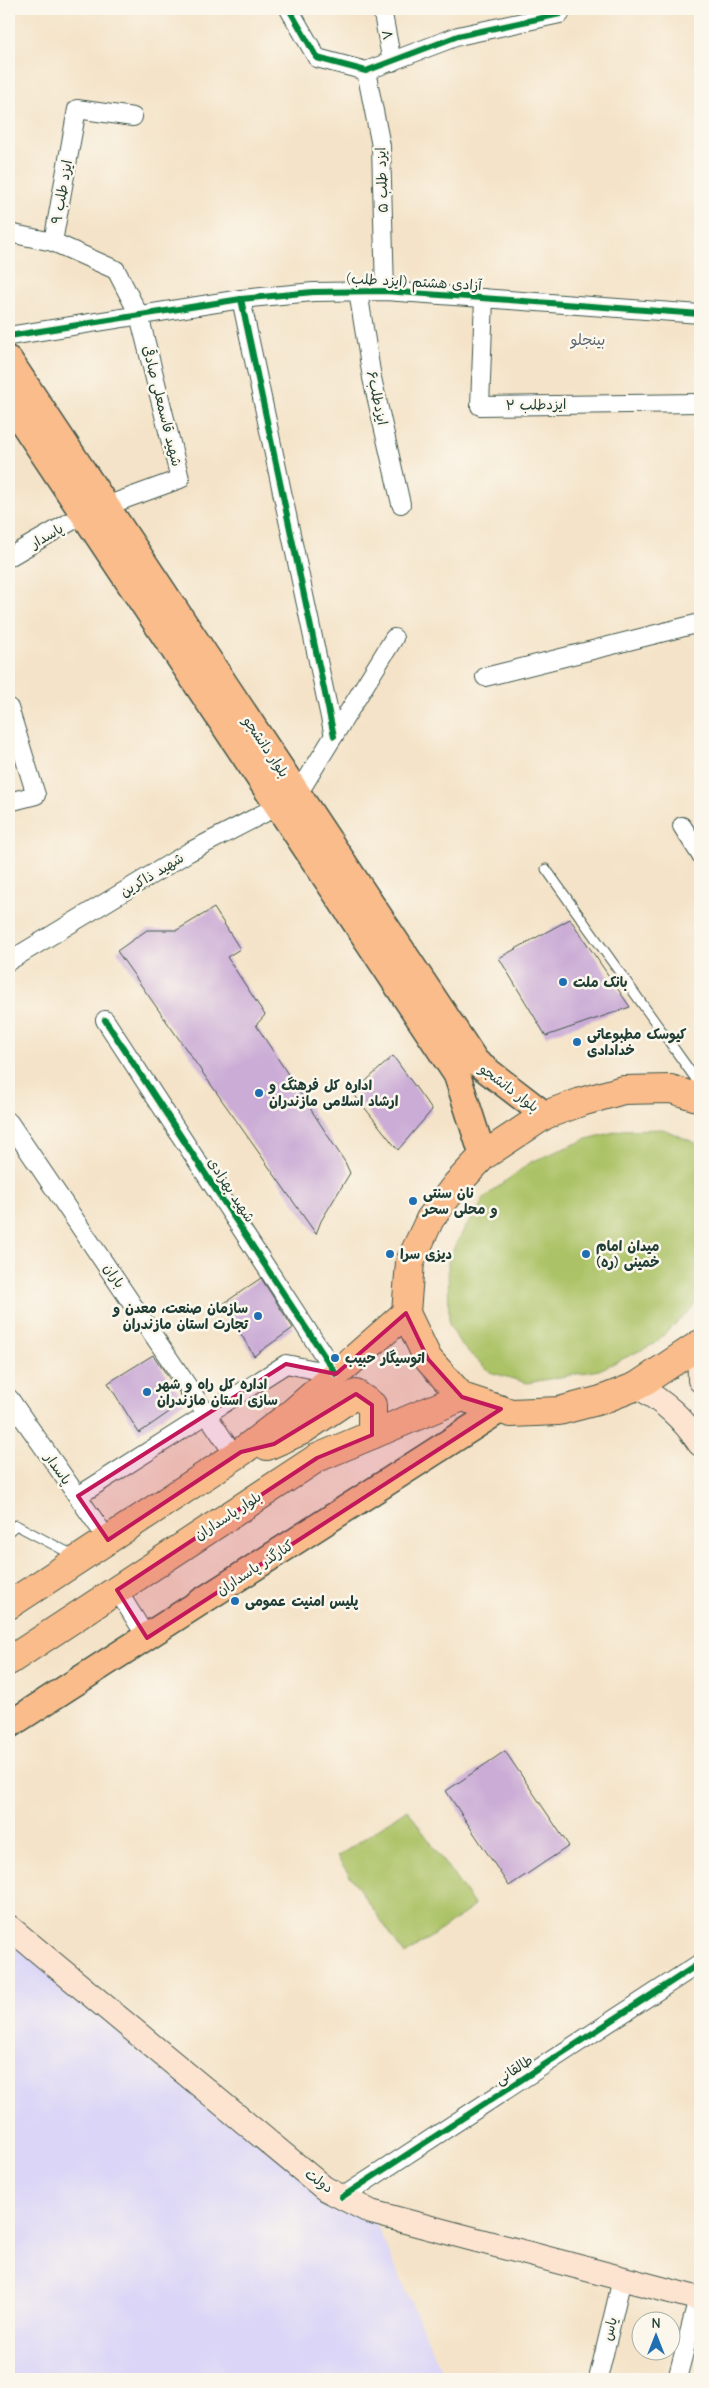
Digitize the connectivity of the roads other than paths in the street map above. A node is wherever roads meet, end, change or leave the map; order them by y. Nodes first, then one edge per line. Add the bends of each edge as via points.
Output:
1 (289, 9) edge
2 (382, 9) edge
3 (560, 14) dead end
4 (392, 62) junction
5 (366, 71) junction
6 (133, 116) dead end
7 (9, 233) edge
8 (53, 242) junction
9 (358, 291) junction
10 (385, 291) junction
11 (484, 298) junction
12 (241, 299) junction
13 (700, 314) edge
14 (139, 315) junction
15 (9, 336) edge
16 (9, 360) edge
17 (9, 402) edge
18 (700, 404) edge
19 (401, 504) dead end
20 (95, 510) junction
21 (9, 557) edge
22 (700, 623) edge
23 (394, 638) dead end
24 (486, 677) dead end
25 (9, 708) edge
26 (334, 736) junction
27 (288, 800) junction
28 (9, 802) edge
29 (682, 826) dead end
30 (700, 854) edge
31 (546, 869) dead end
32 (9, 961) edge
33 (104, 1020) dead end
34 (700, 1085) edge
35 (671, 1089) junction
36 (700, 1098) edge
37 (545, 1115) junction
38 (9, 1122) edge
39 (483, 1156) junction
40 (406, 1314) junction
41 (700, 1344) edge
42 (336, 1374) junction
43 (700, 1380) edge
44 (637, 1386) junction
45 (462, 1397) junction
46 (9, 1398) edge
47 (501, 1410) junction
48 (207, 1414) junction
49 (372, 1435) junction
50 (700, 1444) edge
51 (238, 1454) junction
52 (78, 1496) junction
53 (9, 1530) edge
54 (108, 1540) junction
55 (80, 1559) junction
56 (117, 1590) junction
57 (9, 1605) edge
58 (147, 1638) junction
59 (9, 1661) edge
60 (9, 1725) edge
61 (9, 1927) edge
62 (700, 1963) edge
63 (342, 2197) junction
64 (622, 2279) junction
65 (699, 2299) edge
66 (598, 2379) edge
67 (677, 2379) edge

1 - 5 street via 316,58
2 - 4 street, ۸
3 - 4 street via 458,36
4 - 5 street
5 - 10 street, ايزد طلب ۵ via 382,146
6 - 8 street, ایزد طلب ۹ via 77,109
7 - 8 street
8 - 14 street, ایزد طلب ۹ via 116,270
9 - 10 street, آزادی هشتم (ایزد طلب)
9 - 12 street, آزادی هشتم (ایزد طلب)
9 - 19 street, ایزدطلب۶ via 372,378
10 - 11 street, آزادی هشتم (ایزد طلب)
11 - 13 street, آزادی هشتم (ایزد طلب)
11 - 18 street, ایزدطلب ۲ via 480,406
12 - 14 street, آزادی هشتم (ایزد طلب)
12 - 26 street
14 - 15 street, آزادی هشتم (ایزد طلب)
14 - 20 street, شهید قاسمعلی صادقی via 180,479
16 - 20 main road, بلوار دانشجو
17 - 20 main road, بلوار دانشجو
20 - 21 street, پاسدار
20 - 27 main road, بلوار دانشجو
22 - 24 street
23 - 26 street
25 - 28 street via 36,795
26 - 27 street
27 - 32 street, شهید ذاکرین via 190,852
27 - 37 main road, بلوار دانشجو via 476,1062
27 - 39 main road, بلوار دانشجو via 457,1075
29 - 30 street
31 - 34 lane
33 - 42 street, شهید بهزادی
34 - 35 main road
35 - 36 highway
35 - 37 highway via 623,1090
37 - 39 highway
38 - 48 street, باران
39 - 40 highway via 430,1219 410,1262
40 - 42 highway
40 - 45 highway via 428,1359
41 - 43 main road
41 - 44 highway
42 - 48 street via 286,1364
42 - 51 highway via 291,1414
44 - 47 highway via 559,1411 511,1413
44 - 50 main road via 665,1403 687,1424
45 - 47 highway
45 - 49 highway, بلوار پاسداران
46 - 52 street, پاسدار
47 - 58 main road, کنارگذر پاسداران
48 - 51 street, باران
48 - 52 street
49 - 51 highway via 372,1405 356,1394 301,1431 281,1441
49 - 56 highway, بلوار پاسداران via 316,1458
51 - 54 highway
52 - 54 street, پاسدار
53 - 55 lane via 16,1525
54 - 55 highway
55 - 57 highway
56 - 58 street
56 - 59 highway, بلوار پاسداران
58 - 60 main road, کنارگذر پاسداران
61 - 63 main road, دولت via 324,2188
62 - 63 street, طالقانی
63 - 64 main road, دولت via 371,2212
64 - 65 main road, دولت
64 - 66 street, یاس
65 - 67 street

